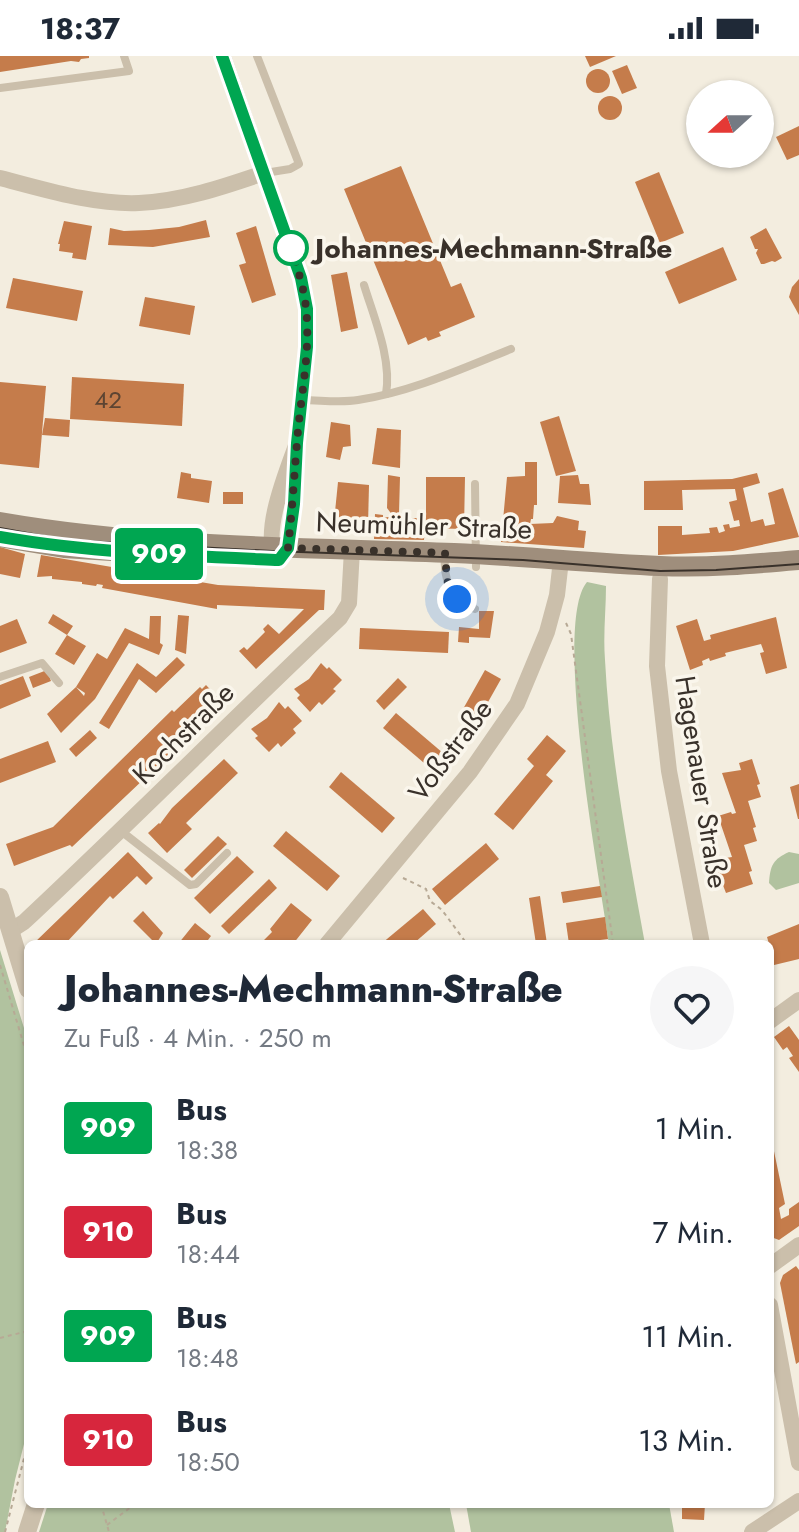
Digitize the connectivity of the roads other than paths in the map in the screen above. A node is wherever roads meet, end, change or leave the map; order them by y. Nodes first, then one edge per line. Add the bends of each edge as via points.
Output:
1 (124, 56) edge
2 (223, 56) edge
3 (257, 56) edge
4 (0, 88) edge
5 (264, 173) junction
6 (0, 178) edge
7 (364, 285) dead end
8 (511, 349) dead end
9 (386, 394) junction
10 (302, 400) junction
11 (475, 484) dead end
12 (0, 522) edge
13 (0, 537) edge
14 (279, 552) junction
15 (352, 557) junction
16 (444, 559) junction
17 (476, 560) junction
18 (799, 560) edge
19 (561, 566) junction
20 (799, 573) edge
21 (660, 579) junction
22 (475, 609) dead end
23 (0, 677) edge
24 (59, 683) dead end
25 (121, 831) junction
26 (227, 853) dead end
27 (0, 897) edge
28 (5, 933) edge
29 (330, 940) edge
30 (701, 940) edge
31 (24, 979) edge
32 (799, 1000) edge
33 (774, 1018) edge
34 (799, 1245) edge
35 (774, 1263) edge
36 (774, 1327) edge
37 (799, 1463) edge
38 (799, 1501) edge
39 (35, 1508) edge
40 (27, 1532) edge
41 (752, 1532) edge

1 - 4 lane via 129,71
2 - 5 street
3 - 5 lane via 299,164
5 - 6 street via 191,196 135,204
5 - 10 street via 307,309
7 - 9 lane via 383,352
8 - 9 lane
9 - 10 lane via 355,401
10 - 14 street via 297,443 277,502
11 - 17 lane
12 - 14 main road, Neumühler Straße via 68,534
13 - 14 main road, Neumühler Straße via 64,548
14 - 15 main road, Neumühler Straße
15 - 16 main road, Neumühler Straße
15 - 25 street, Kochstraße via 349,603 340,618
16 - 17 main road, Neumühler Straße
16 - 22 lane via 457,599
17 - 19 main road, Neumühler Straße
18 - 19 main road, Neumühler Straße
19 - 21 main road, Neumühler Straße
19 - 29 street, Voßstraße via 547,632 517,704 470,772
20 - 21 main road, Neumühler Straße
21 - 30 street, Hagenauer Straße via 657,666 669,771
23 - 24 lane via 42,663
25 - 26 lane via 190,885
25 - 28 street, Kochstraße via 24,922
27 - 28 street
28 - 31 street
32 - 33 street
34 - 35 street
36 - 37 street
38 - 41 street
39 - 40 street

